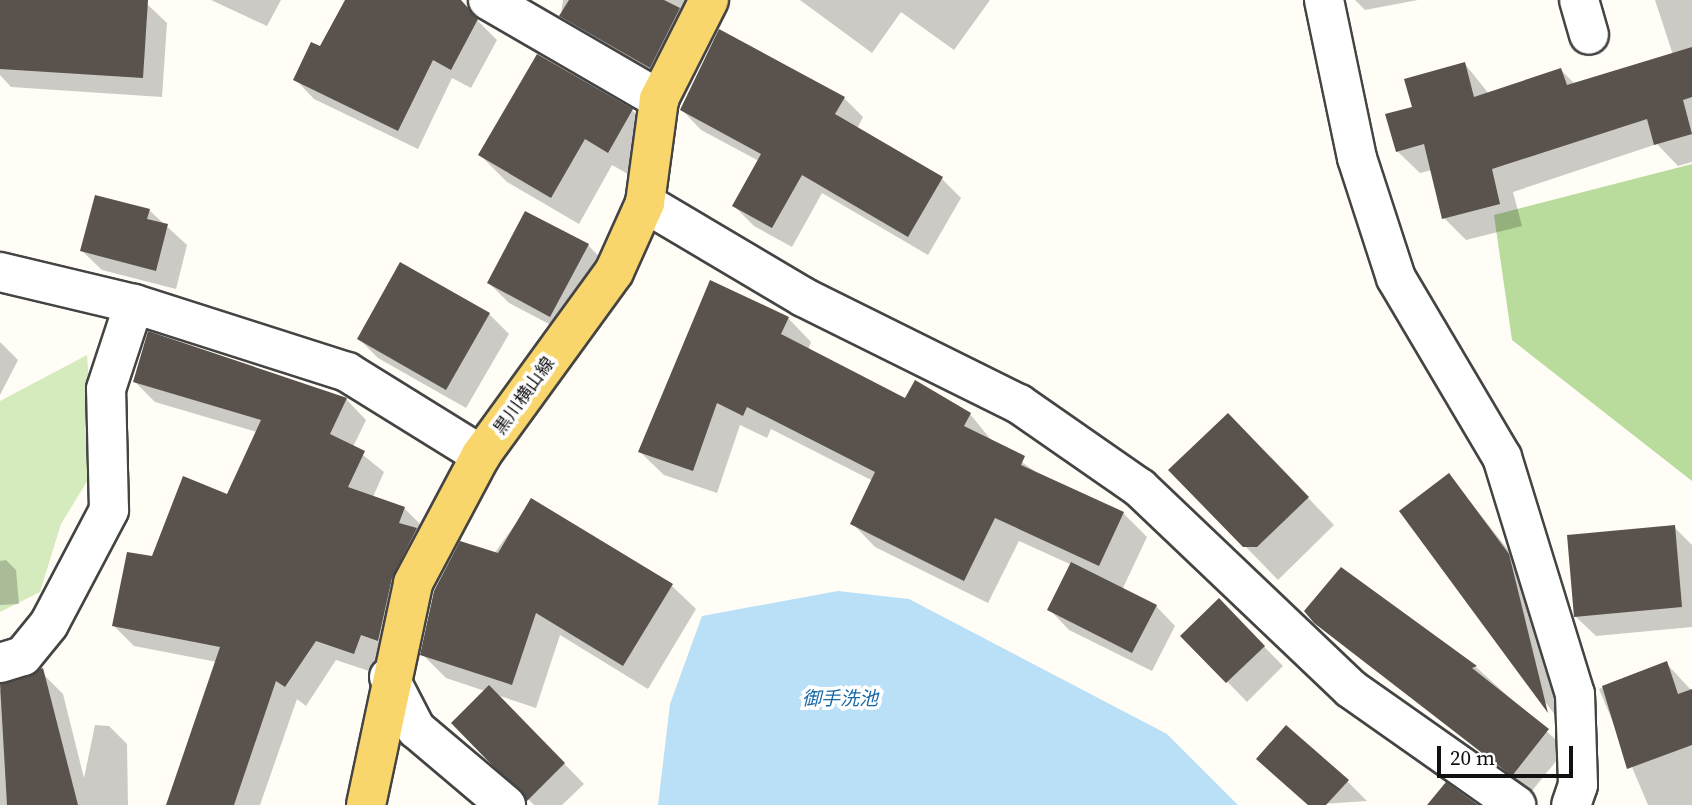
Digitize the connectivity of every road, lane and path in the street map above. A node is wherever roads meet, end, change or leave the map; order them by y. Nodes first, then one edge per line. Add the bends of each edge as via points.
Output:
1 (488, 0) edge
2 (709, 0) edge
3 (1324, 0) edge
4 (659, 99) junction
5 (645, 203) junction
6 (0, 272) edge
7 (134, 304) junction
8 (481, 455) junction
9 (0, 663) edge
10 (389, 677) junction
11 (366, 805) edge
12 (506, 805) edge
13 (1516, 805) edge
14 (1571, 805) edge

1 - 4 street
2 - 4 main road, 黒川横山線
3 - 14 street via 1357,158 1396,278 1502,457 1571,681 1578,785
4 - 5 main road, 黒川横山線
5 - 8 main road, 黒川横山線 via 614,272
5 - 13 street via 803,297 1019,404 1140,488 1351,689
6 - 7 street
7 - 8 street via 347,372
7 - 9 street via 106,389 109,510 49,624 23,656
8 - 10 main road, 黒川横山線 via 413,583
10 - 11 main road, 黒川横山線
10 - 12 street via 416,729

